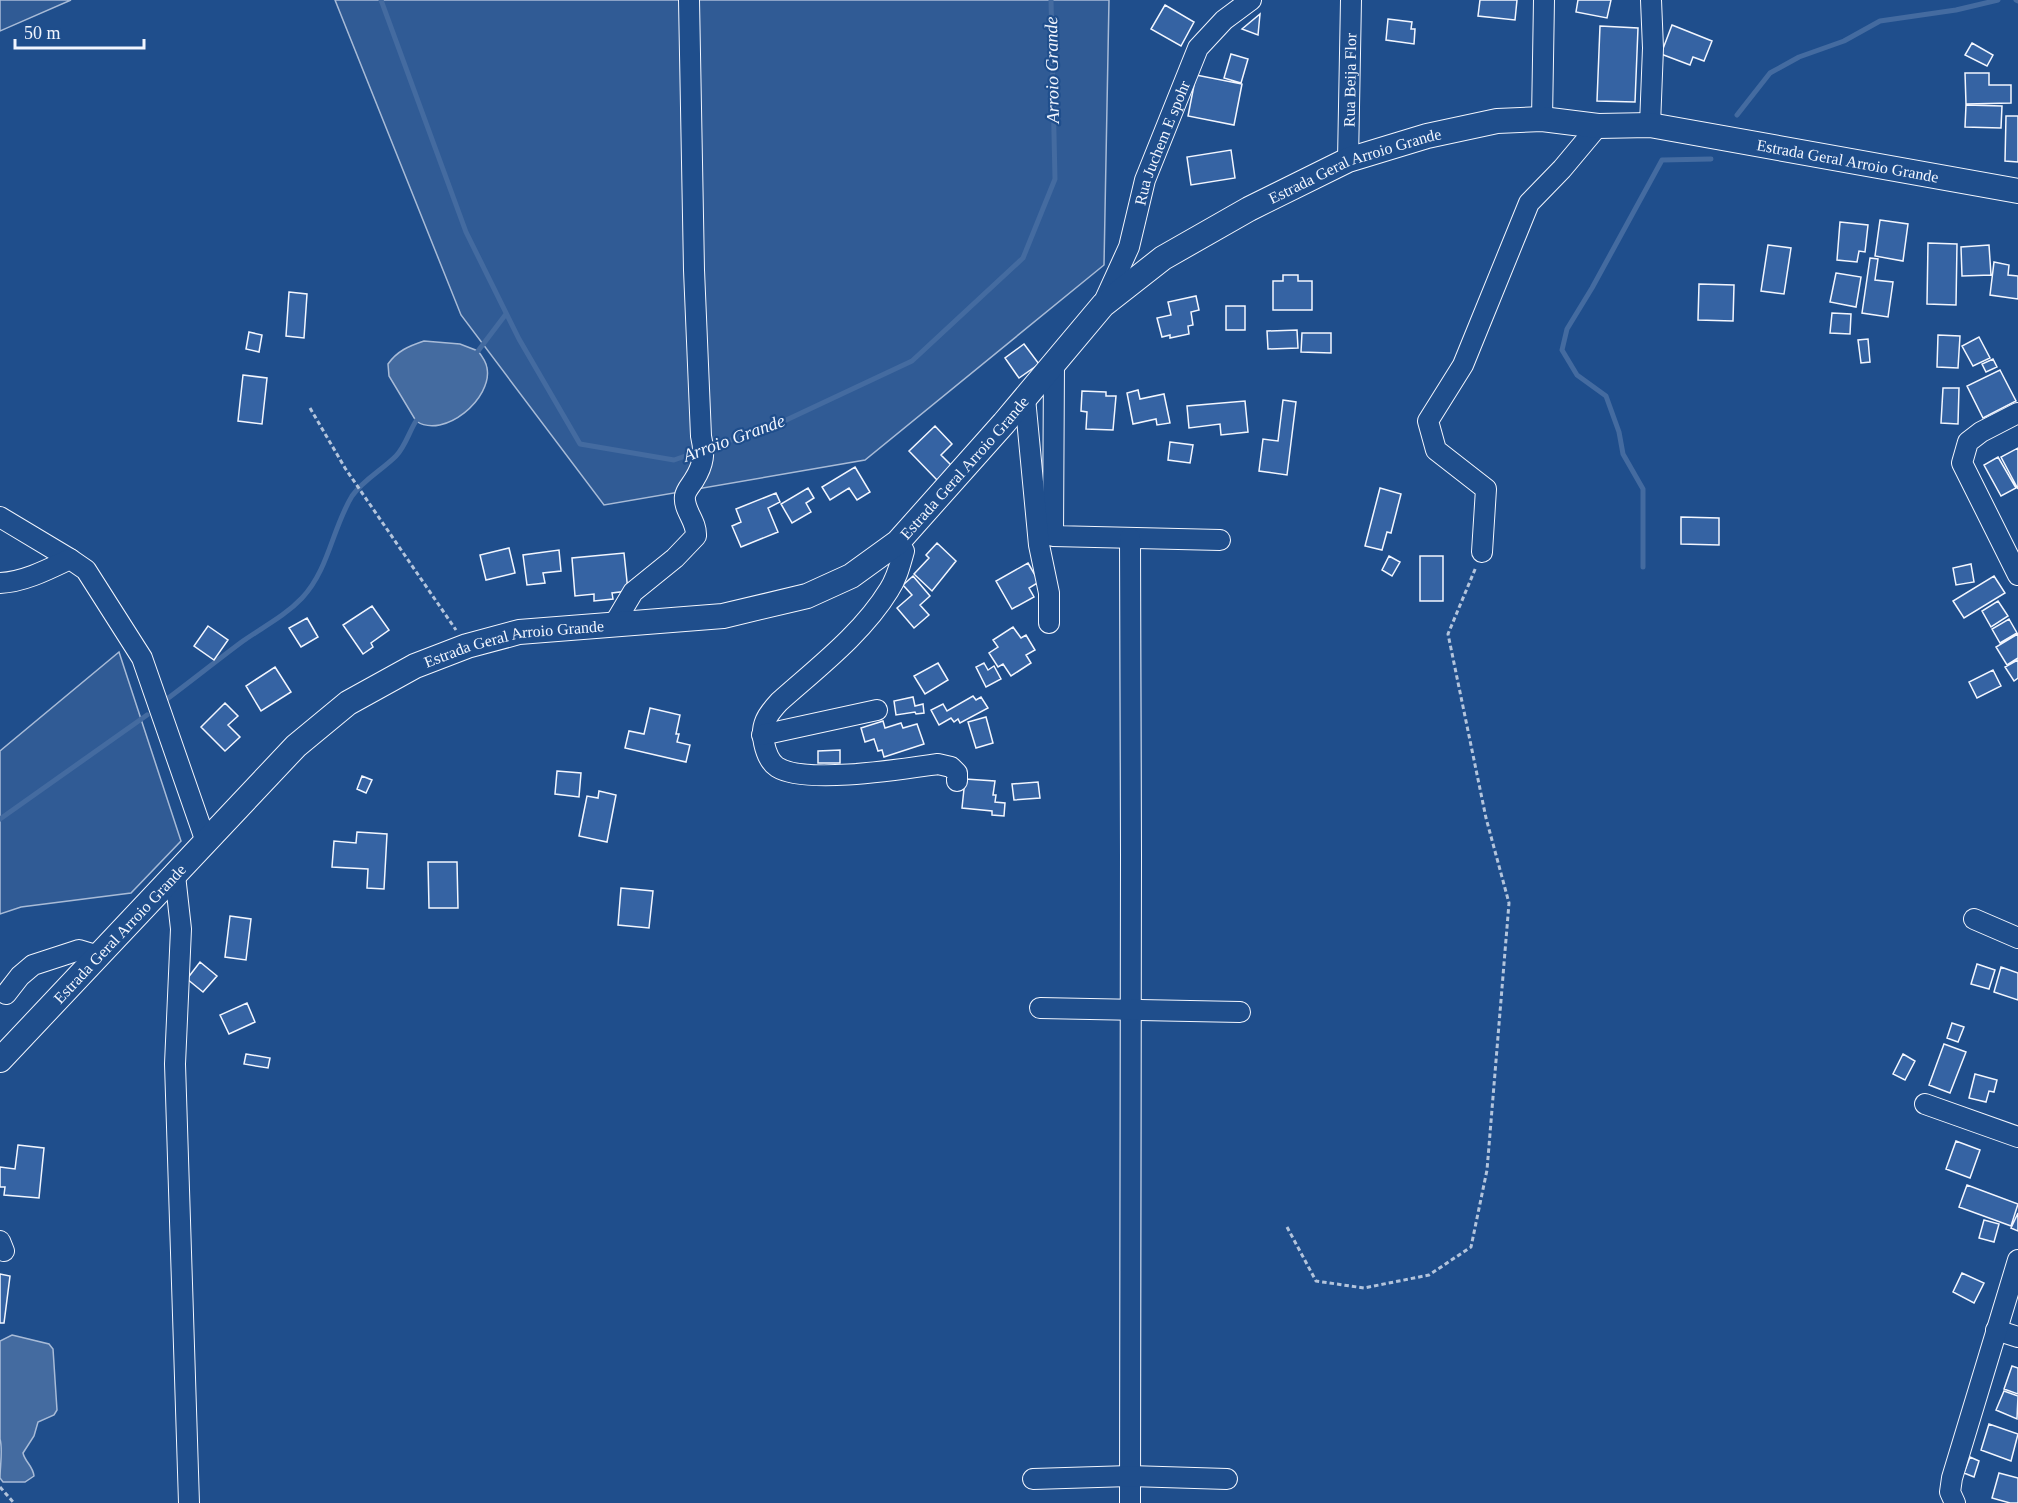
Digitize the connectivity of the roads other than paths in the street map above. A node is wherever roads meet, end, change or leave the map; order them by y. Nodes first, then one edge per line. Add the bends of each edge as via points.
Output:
1 (689, 0) edge
2 (1251, 0) edge
3 (1351, 0) edge
4 (1544, 0) edge
5 (1651, 0) edge
6 (1542, 118) junction
7 (1650, 125) junction
8 (1598, 126) junction
9 (1348, 160) junction
10 (2018, 191) edge
11 (1103, 305) junction
12 (1054, 364) junction
13 (1025, 398) junction
14 (2018, 413) edge
15 (0, 517) edge
16 (1130, 538) junction
17 (1220, 540) dead end
18 (898, 542) junction
19 (1482, 552) road end
20 (70, 559) junction
21 (2017, 570) edge
22 (0, 583) edge
23 (1049, 623) dead end
24 (614, 624) junction
25 (877, 710) dead end
26 (762, 735) junction
27 (957, 781) dead end
28 (206, 842) junction
29 (175, 875) junction
30 (1974, 919) dead end
31 (2018, 938) edge
32 (99, 956) junction
33 (6, 994) dead end
34 (1040, 1008) dead end
35 (1131, 1010) junction
36 (1240, 1012) dead end
37 (0, 1060) edge
38 (1925, 1104) dead end
39 (2018, 1137) edge
40 (2018, 1260) edge
41 (1996, 1330) junction
42 (2018, 1337) edge
43 (1130, 1476) junction
44 (1034, 1479) dead end
45 (1227, 1479) dead end
46 (189, 1503) edge
47 (1130, 1503) edge
48 (1955, 1503) edge

1 - 24 street via 694,270 703,444 685,505 694,521 696,536 633,592
2 - 11 street, Rua Juchem E spohr via 1224,20 1198,48 1145,180 1129,247
3 - 9 street, Rua Beija Flor
4 - 6 street
5 - 7 street
6 - 8 main road, Estrada Geral Arroio Grande
6 - 9 main road, Estrada Geral Arroio Grande via 1485,123
7 - 8 main road, Estrada Geral Arroio Grande
7 - 10 main road, Estrada Geral Arroio Grande
8 - 19 street via 1529,203 1463,365 1428,421 1436,450 1486,489
9 - 11 main road, Estrada Geral Arroio Grande via 1249,209 1163,258
11 - 12 main road, Estrada Geral Arroio Grande
12 - 13 main road, Estrada Geral Arroio Grande
12 - 16 street via 1053,536
13 - 18 main road, Estrada Geral Arroio Grande
13 - 23 street via 1039,545 1049,593
14 - 21 street via 1968,442 1962,463
15 - 20 street
16 - 17 street
16 - 35 street
18 - 24 main road, Estrada Geral Arroio Grande via 851,576 807,596 723,616
18 - 26 street via 904,551 890,589 869,618 779,702 767,716
20 - 22 street via 10,583
20 - 28 street via 86,570 142,658
24 - 28 main road, Estrada Geral Arroio Grande via 519,632 415,666 348,704 296,746
25 - 26 street
26 - 27 street via 767,755 775,766 787,772 854,775 938,764 957,772
28 - 29 main road, Estrada Geral Arroio Grande
29 - 32 main road, Estrada Geral Arroio Grande
29 - 46 street via 180,929 175,1064
30 - 31 street
32 - 33 street via 79,950 33,965
32 - 37 main road, Estrada Geral Arroio Grande
34 - 35 street
35 - 36 street
35 - 43 street
38 - 39 street
40 - 41 street
41 - 42 street
41 - 48 street via 1952,1478 1950,1492
43 - 44 street
43 - 45 street
43 - 47 street

